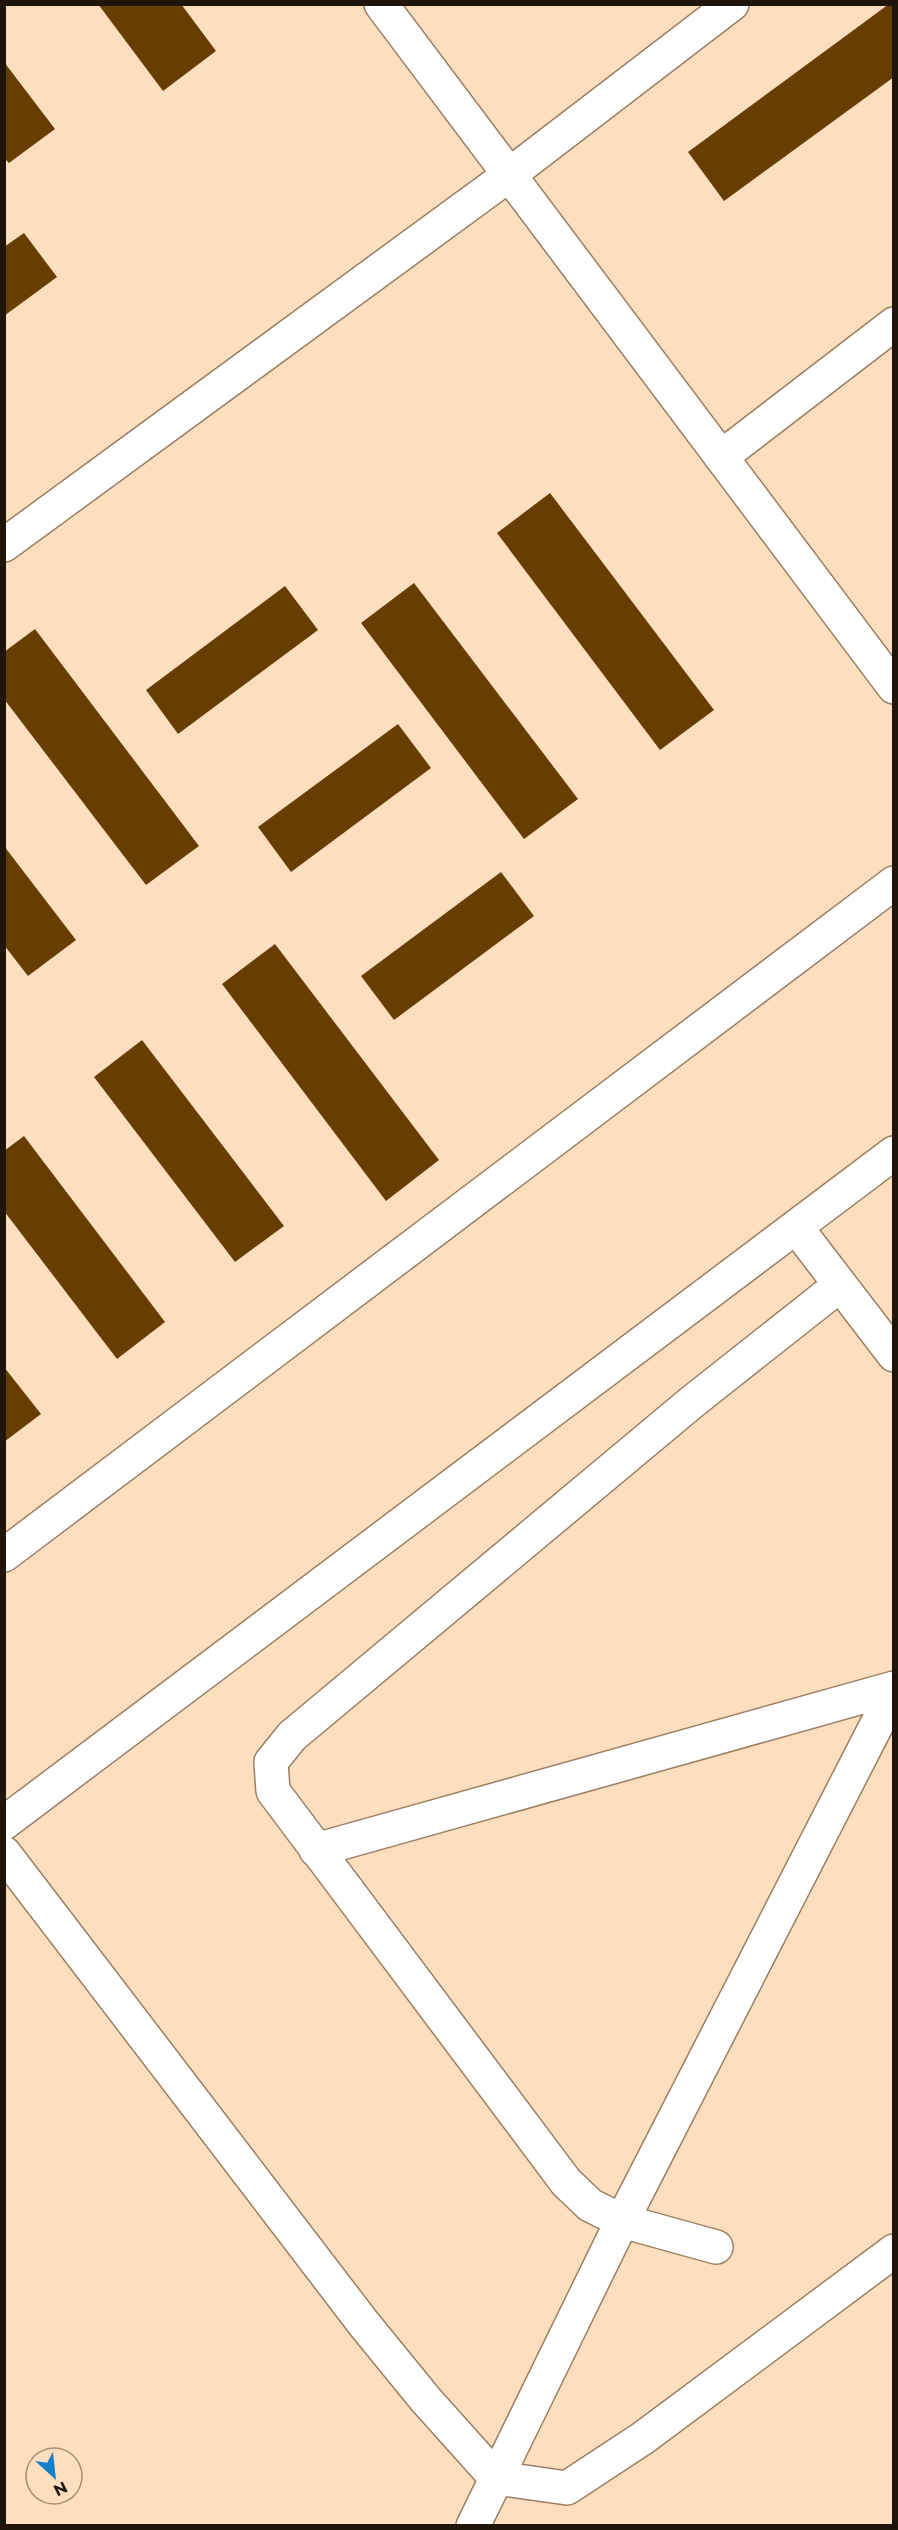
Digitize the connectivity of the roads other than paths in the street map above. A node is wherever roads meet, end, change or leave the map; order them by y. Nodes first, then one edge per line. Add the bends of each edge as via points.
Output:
1 (381, 4) edge
2 (732, 4) edge
3 (509, 175) junction
4 (894, 324) edge
5 (721, 457) junction
6 (4, 545) edge
7 (894, 687) edge
8 (894, 882) edge
9 (894, 1153) edge
10 (796, 1227) junction
11 (840, 1285) junction
12 (894, 1355) edge
13 (4, 1555) edge
14 (894, 1689) edge
15 (4, 1823) edge
16 (316, 1850) junction
17 (4, 1853) edge
18 (622, 2221) junction
19 (716, 2247) dead end
20 (894, 2251) edge
21 (496, 2478) junction
22 (473, 2526) edge

1 - 3 lane
2 - 3 lane
3 - 5 lane
3 - 6 lane
4 - 5 lane
5 - 7 lane
8 - 13 lane
9 - 10 lane
10 - 11 lane
10 - 15 lane
11 - 12 lane
11 - 16 lane via 692,1402 292,1736 271,1762 273,1791
14 - 16 lane
14 - 18 lane
16 - 18 lane via 566,2182 590,2205
17 - 21 lane via 364,2324
18 - 19 lane
18 - 21 lane
20 - 21 lane via 643,2438 567,2488
21 - 22 lane

